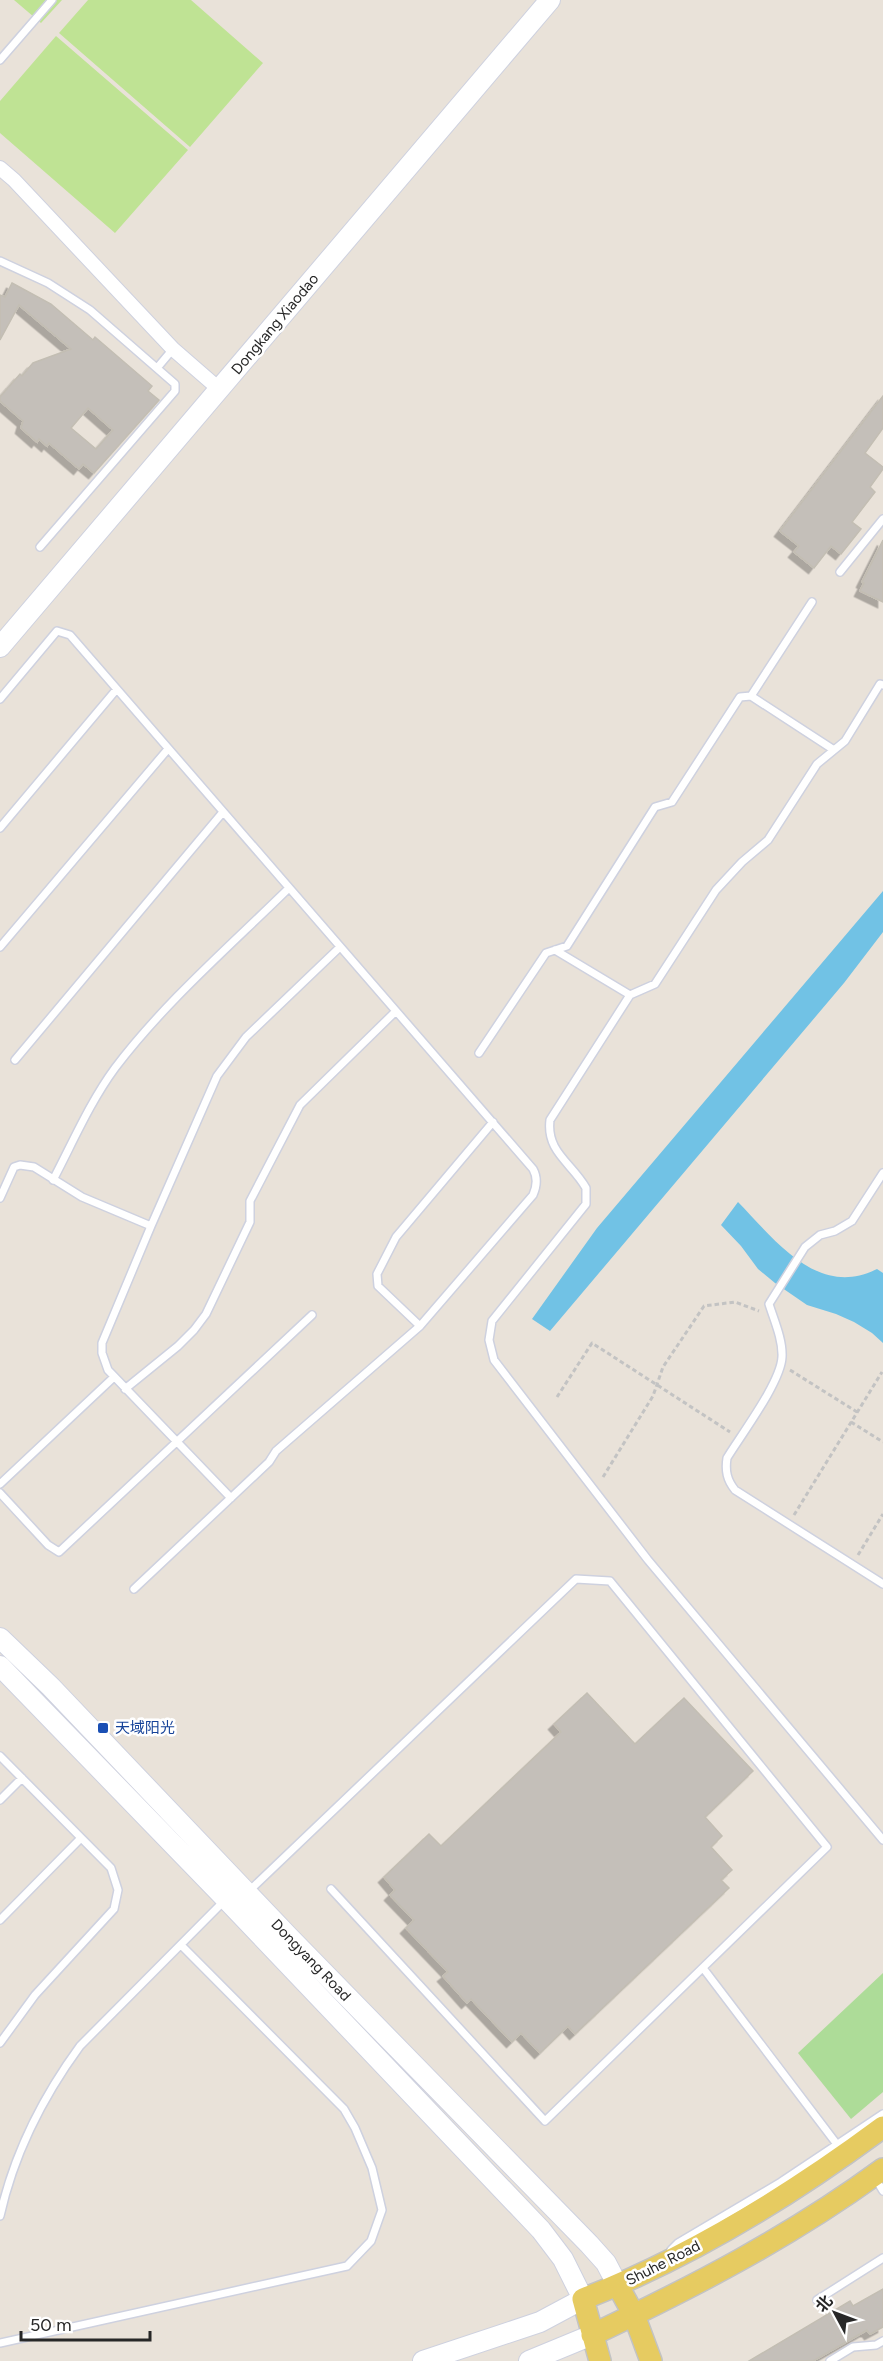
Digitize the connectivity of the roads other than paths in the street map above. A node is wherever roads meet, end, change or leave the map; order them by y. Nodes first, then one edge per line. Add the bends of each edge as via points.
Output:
1 (52, 0) edge
2 (550, 0) edge
3 (0, 60) edge
4 (0, 168) edge
5 (0, 261) edge
6 (173, 350) junction
7 (157, 368) junction
8 (219, 389) junction
9 (883, 519) edge
10 (40, 547) dead end
11 (840, 572) dead end
12 (812, 602) dead end
13 (0, 647) edge
14 (883, 685) edge
15 (116, 690) junction
16 (751, 696) junction
17 (0, 699) edge
18 (168, 749) junction
19 (834, 750) junction
20 (223, 812) junction
21 (0, 828) edge
22 (289, 888) junction
23 (0, 947) edge
24 (340, 947) junction
25 (555, 950) junction
26 (630, 995) junction
27 (396, 1011) junction
28 (479, 1053) dead end
29 (15, 1060) dead end
30 (493, 1122) junction
31 (883, 1173) edge
32 (53, 1180) junction
33 (0, 1198) edge
34 (151, 1226) junction
35 (312, 1315) dead end
36 (420, 1326) junction
37 (114, 1377) junction
38 (125, 1389) junction
39 (177, 1442) junction
40 (0, 1484) edge
41 (0, 1493) edge
42 (231, 1498) junction
43 (883, 1584) edge
44 (134, 1589) dead end
45 (0, 1638) edge
46 (0, 1666) edge
47 (0, 1756) edge
48 (22, 1778) junction
49 (0, 1800) edge
50 (81, 1838) junction
51 (883, 1840) edge
52 (331, 1890) dead end
53 (247, 1893) junction
54 (226, 1899) junction
55 (0, 1920) edge
56 (181, 1945) junction
57 (703, 1968) junction
58 (0, 2043) edge
59 (883, 2114) edge
60 (883, 2127) edge
61 (843, 2149) junction
62 (880, 2178) edge
63 (0, 2216) edge
64 (883, 2258) edge
65 (618, 2286) junction
66 (583, 2299) junction
67 (818, 2300) dead end
68 (634, 2315) junction
69 (592, 2335) junction
70 (883, 2340) edge
71 (0, 2343) edge
72 (423, 2361) edge
73 (529, 2361) edge
74 (600, 2361) edge
75 (651, 2361) edge
76 (830, 2361) edge

1 - 3 lane
2 - 8 main road, Dongkang Xiaodao
4 - 6 street
5 - 7 lane via 64,292
6 - 7 lane
6 - 8 street
7 - 10 lane via 175,384 175,392
8 - 13 main road, Dongkang Xiaodao
9 - 11 lane
12 - 16 lane
14 - 19 lane via 880,684 845,741
15 - 17 lane via 70,635 57,631
15 - 18 lane
15 - 21 lane
16 - 19 lane
16 - 25 lane via 740,697 672,802 655,807 567,946
18 - 20 lane
18 - 23 lane
19 - 26 lane via 817,764 768,840 716,890 655,984
20 - 22 lane
20 - 29 lane
22 - 24 lane
22 - 32 lane via 161,1014 115,1068
24 - 27 lane
24 - 34 lane via 226,1061
25 - 26 lane
25 - 28 lane via 546,953
26 - 51 lane via 550,1120 552,1146 586,1188 585,1203 492,1321 490,1350 648,1560
27 - 30 lane
27 - 38 lane via 300,1105 250,1201 250,1222 206,1314 178,1346
30 - 36 lane via 533,1169 536,1188
30 - 36 lane via 396,1237 377,1274 378,1286
31 - 43 lane via 852,1221 820,1235 805,1247 769,1304 782,1346 782,1365 727,1458 726,1473 735,1490
32 - 33 lane via 34,1167 14,1167
32 - 34 lane
34 - 37 lane via 102,1343 104,1362
35 - 39 lane
36 - 42 lane via 276,1451
37 - 38 lane
37 - 40 lane
38 - 39 lane
39 - 41 lane via 59,1552
39 - 42 lane
42 - 44 lane
45 - 53 main road, Dongyang Road
46 - 54 main road, Dongyang Road
47 - 48 lane
48 - 49 lane
48 - 50 lane
50 - 55 lane
50 - 58 lane via 114,1875 118,1890 114,1909 35,1995
52 - 57 lane via 545,2121
53 - 57 lane via 576,1579 610,1581 827,1847
53 - 65 main road, Dongyang Road via 589,2244 606,2263
54 - 56 lane
54 - 66 main road, Dongyang Road via 541,2230
56 - 63 lane via 80,2046 60,2073 28,2131
56 - 71 lane via 344,2109 364,2147 378,2188 382,2210 376,2231 347,2266
57 - 61 lane
59 - 61 lane
60 - 61 main road, Shuhe Road
61 - 65 main road, Shuhe Road via 744,2220
62 - 68 main road via 761,2249
64 - 67 lane
65 - 66 main road, Shuhe Road
65 - 68 main road
66 - 69 main road
66 - 72 main road, Shuhe Road via 540,2322
68 - 69 main road
68 - 75 main road
69 - 73 main road
69 - 74 main road
70 - 76 lane via 876,2345 853,2348

